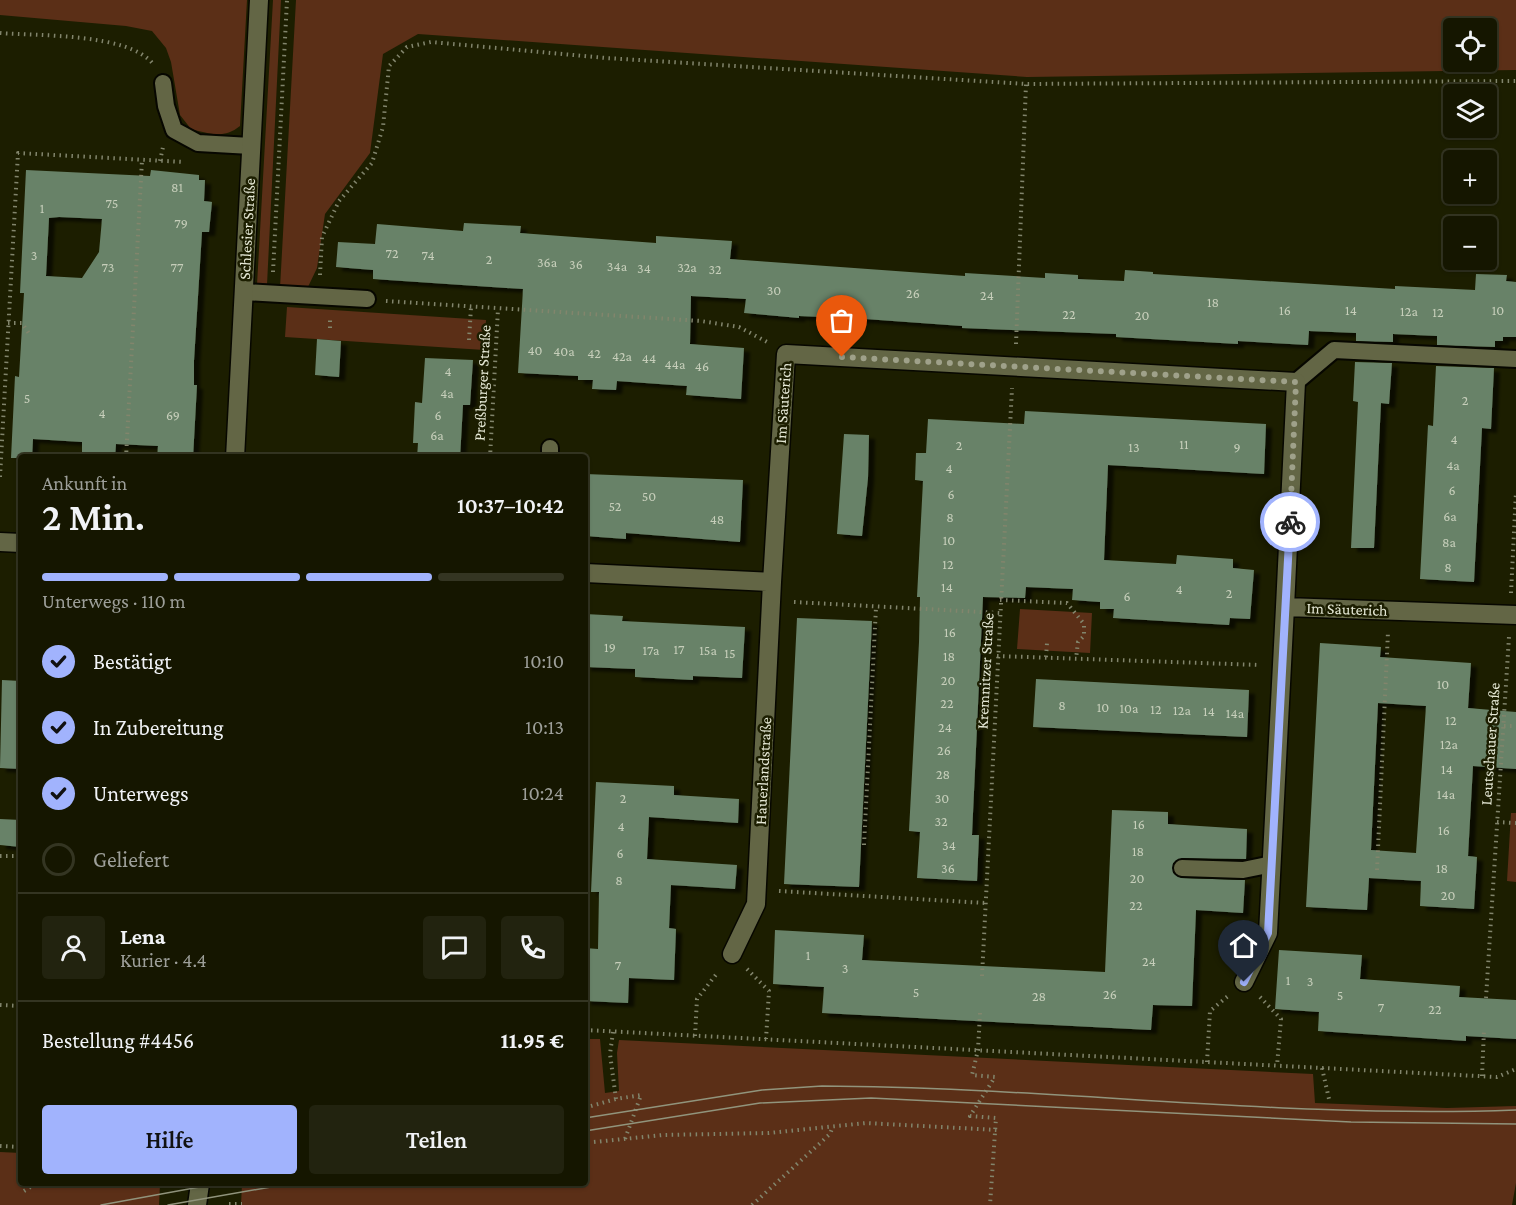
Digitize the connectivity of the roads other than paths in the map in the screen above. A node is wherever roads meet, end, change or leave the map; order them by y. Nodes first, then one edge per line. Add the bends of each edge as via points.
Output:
1 (259, 0) edge
2 (163, 83) road end
3 (251, 146) junction
4 (244, 292) junction
5 (367, 300) road end
6 (1516, 359) edge
7 (1296, 382) junction
8 (235, 454) edge
9 (0, 542) edge
10 (18, 543) edge
11 (588, 573) edge
12 (772, 582) junction
13 (1285, 607) junction
14 (1513, 615) edge
15 (1272, 864) junction
16 (1182, 868) dead end
17 (732, 954) road end
18 (1244, 982) road end
19 (200, 1186) edge
20 (197, 1205) edge

1 - 3 street, Schlesier Straße
2 - 3 lane via 174,130 198,143
3 - 4 street, Schlesier Straße
4 - 5 lane
4 - 8 street, Schlesier Straße
6 - 7 lane via 1334,350
7 - 12 street, Im Säuterich via 786,354
7 - 13 street, Im Säuterich
9 - 10 street
11 - 12 street
12 - 17 street, Hauerlandstraße via 756,904
13 - 14 street, Im Säuterich
13 - 15 street
15 - 16 lane via 1243,870
15 - 18 street via 1268,933
19 - 20 street

